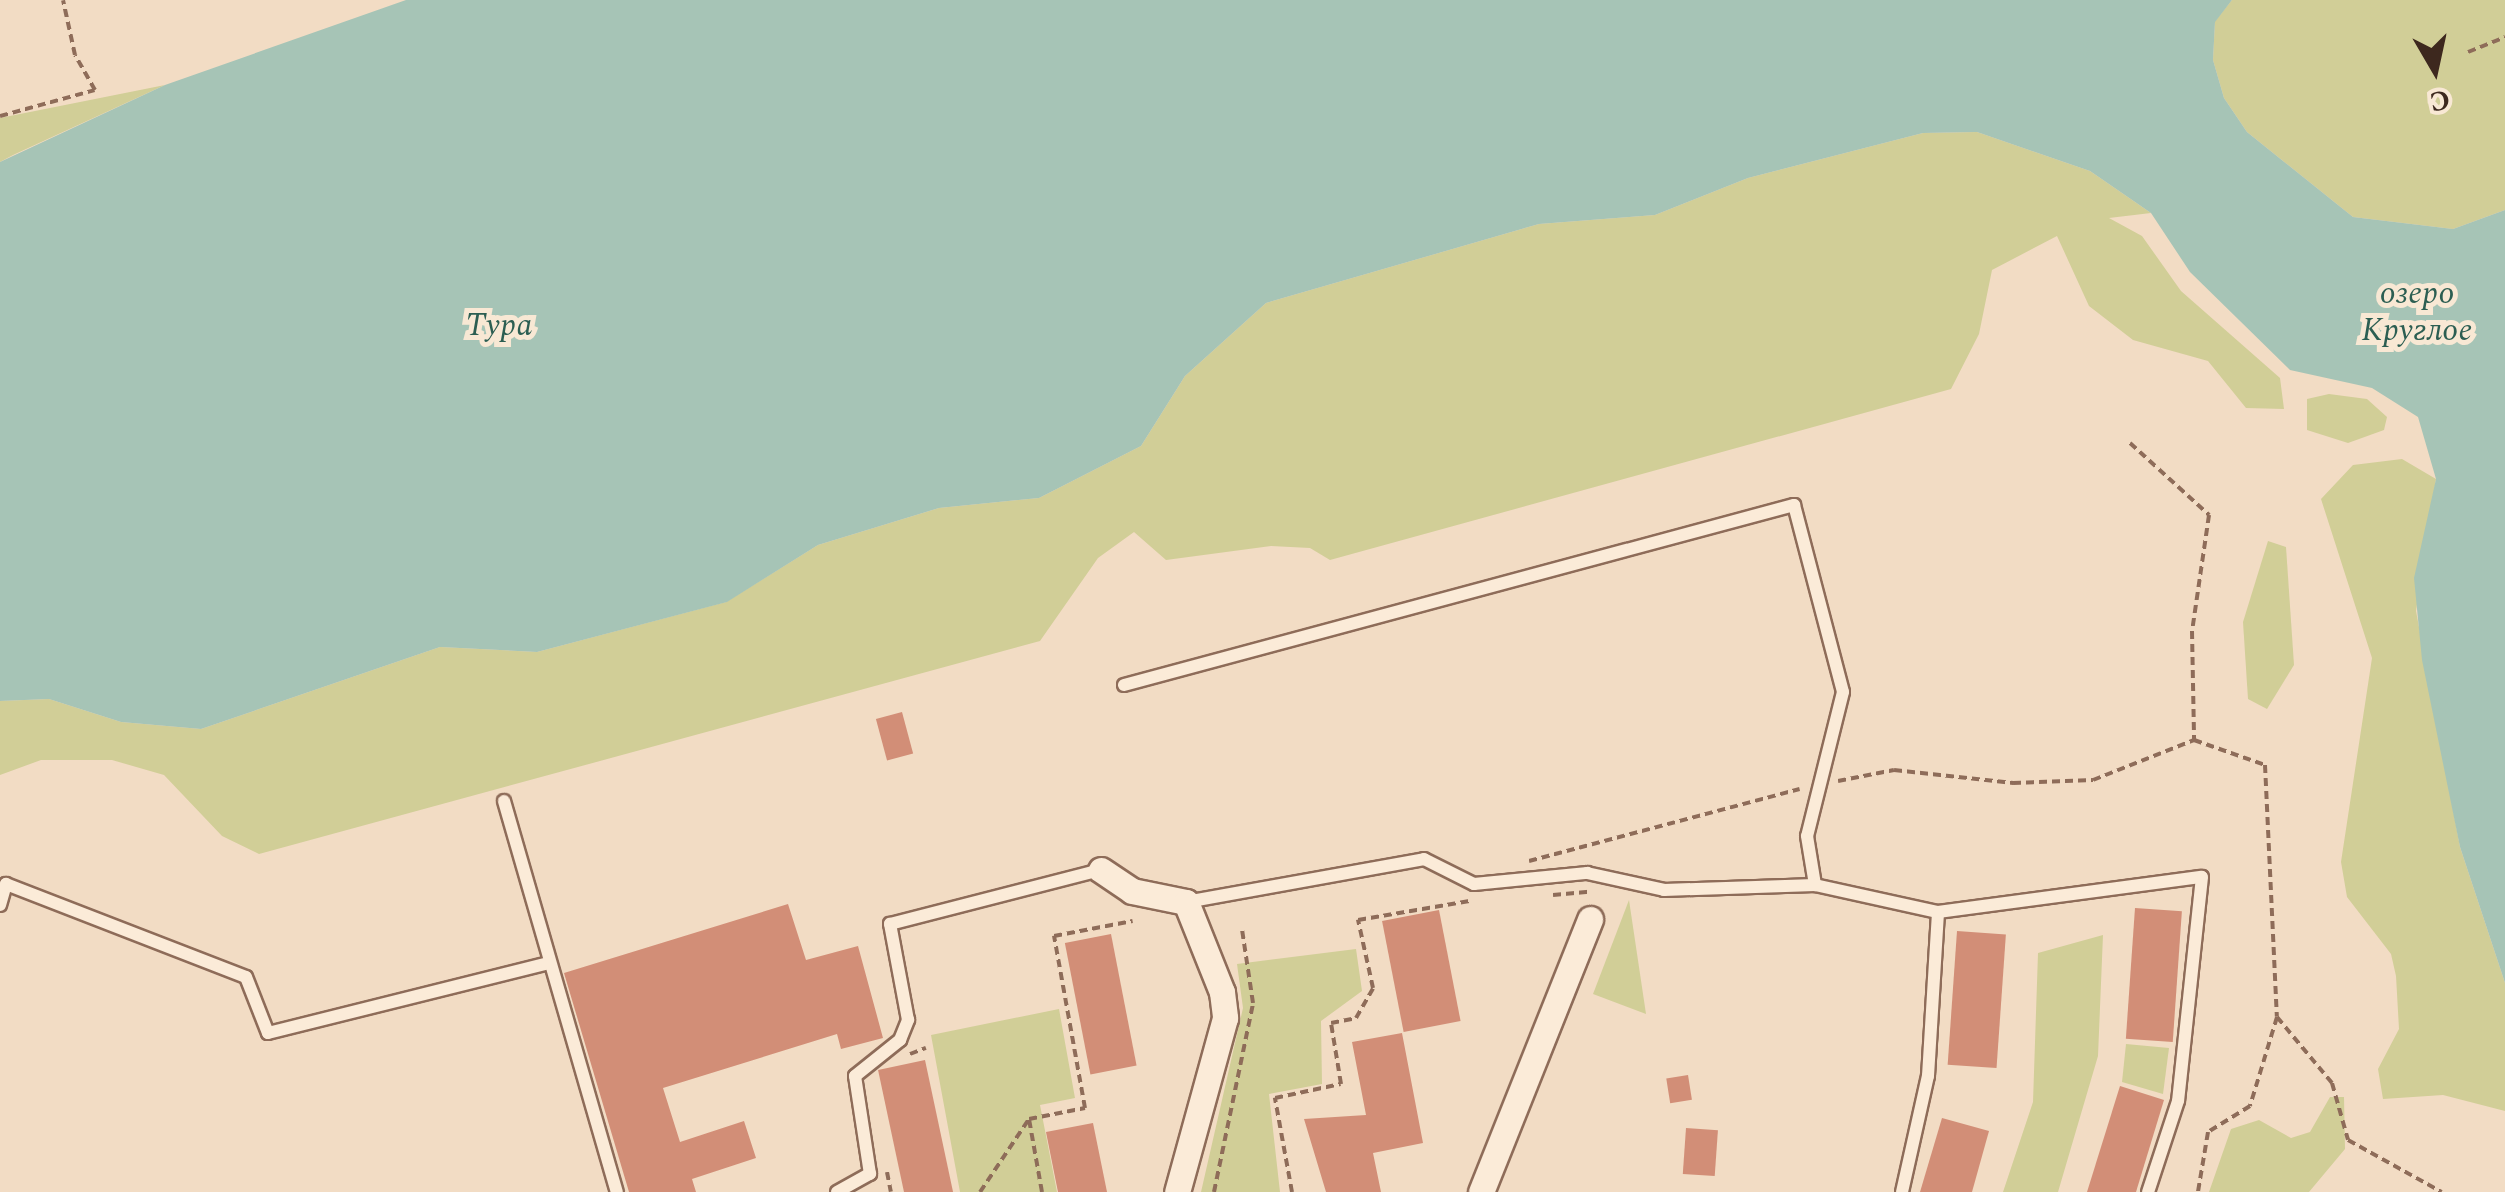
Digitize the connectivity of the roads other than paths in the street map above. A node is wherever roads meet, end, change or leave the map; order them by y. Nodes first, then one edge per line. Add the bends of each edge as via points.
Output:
1 (1124, 684) dead end
2 (504, 801) dead end
3 (1100, 870) joint
4 (1815, 885) junction
5 (1186, 902) junction
6 (0, 905) edge
7 (1938, 912) junction
8 (1590, 919) dead end
9 (549, 963) junction
10 (617, 1192) edge
11 (837, 1192) edge
12 (1176, 1192) edge
13 (1481, 1192) edge
14 (1902, 1192) edge
15 (2148, 1192) edge

1 - 4 lane via 1794,505 1843,692 1807,836
2 - 9 lane
3 - 5 street via 1132,891
3 - 11 lane via 890,924 908,1020 900,1040 854,1076 870,1174
4 - 5 lane via 1664,890 1587,873 1474,884 1424,858
4 - 7 lane
5 - 12 street via 1225,1018
6 - 9 lane via 6,884 246,977 268,1033
7 - 14 lane via 1928,1076
7 - 15 lane via 2202,877 2178,1101
8 - 13 street
9 - 10 lane

